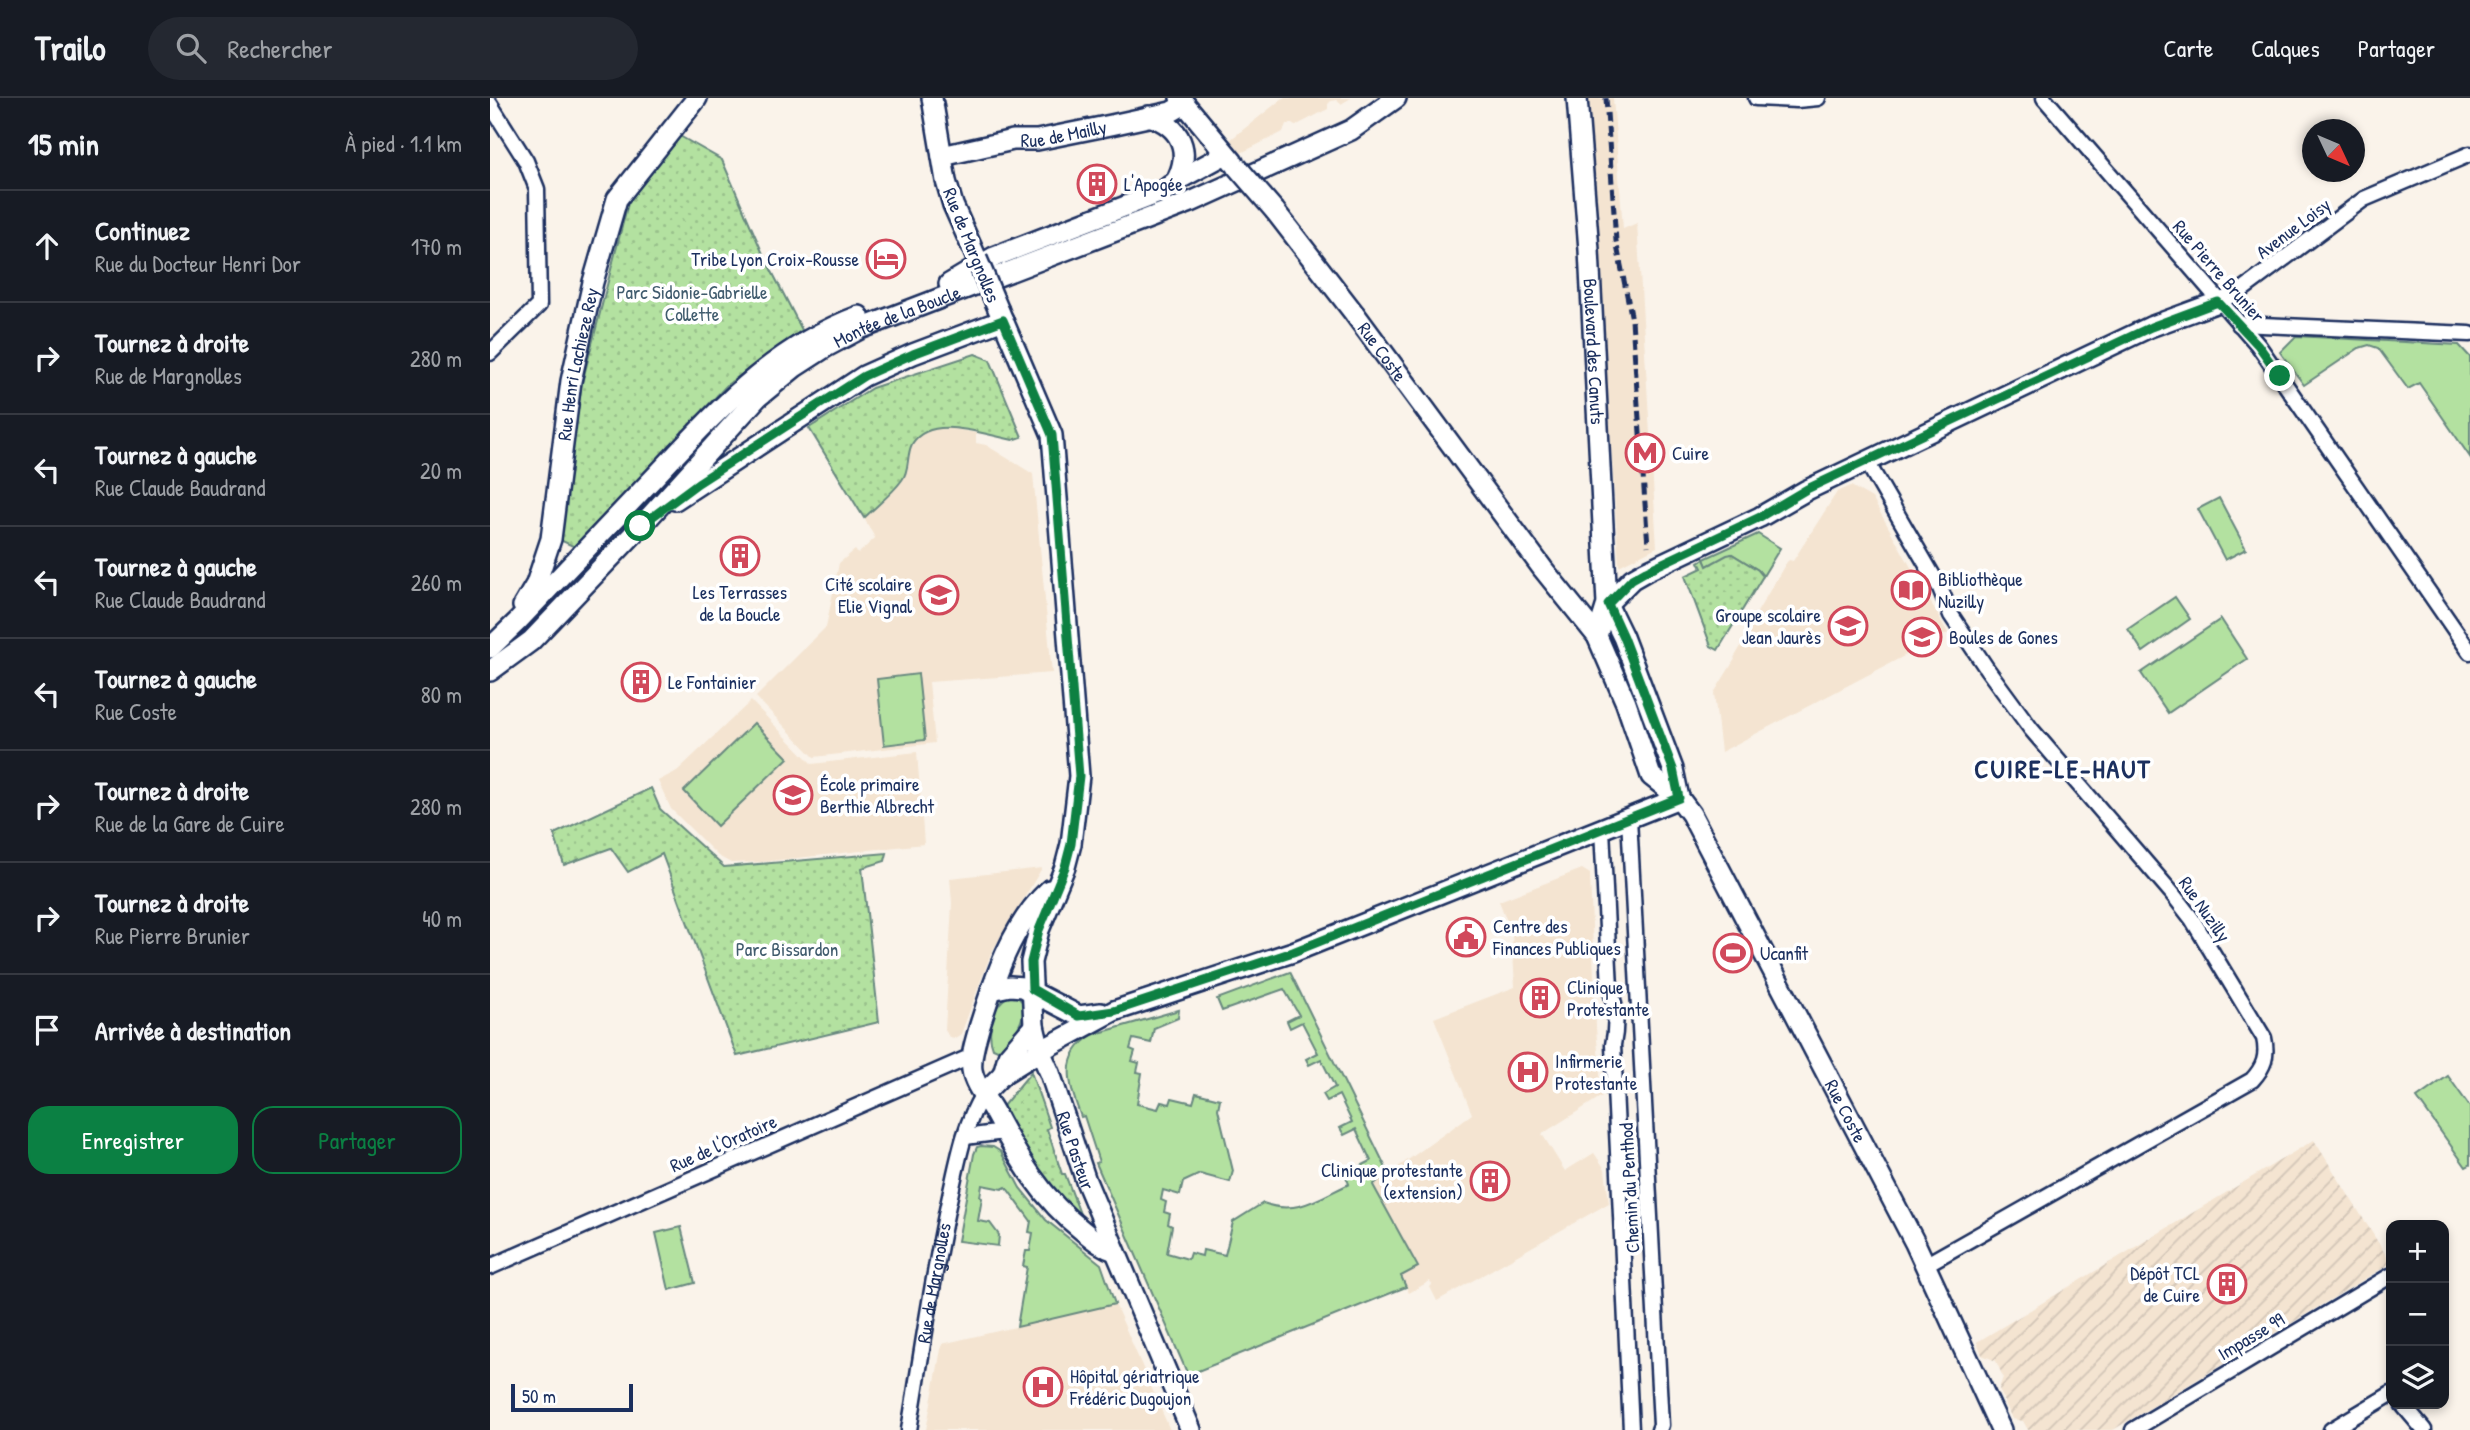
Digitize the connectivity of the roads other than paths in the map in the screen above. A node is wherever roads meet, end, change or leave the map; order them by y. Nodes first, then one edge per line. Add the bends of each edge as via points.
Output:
1 (697, 98) edge
2 (932, 98) edge
3 (1395, 98) edge
4 (1577, 98) edge
5 (1756, 98) edge
6 (1818, 98) edge
7 (2044, 98) edge
8 (1182, 101) edge
9 (490, 104) edge
10 (1149, 116) junction
11 (2470, 154) edge
12 (942, 156) junction
13 (1231, 160) junction
14 (1176, 181) junction
15 (949, 284) junction
16 (2218, 302) junction
17 (1001, 316) junction
18 (2239, 324) junction
19 (2470, 334) edge
20 (490, 353) edge
21 (1867, 461) junction
22 (640, 526) junction
23 (1608, 604) junction
24 (1579, 611) junction
25 (1597, 636) junction
26 (490, 640) edge
27 (490, 648) edge
28 (2470, 652) edge
29 (490, 671) edge
30 (1679, 798) junction
31 (1629, 818) junction
32 (1602, 829) junction
33 (1058, 883) junction
34 (1032, 989) junction
35 (991, 990) junction
36 (1114, 1011) junction
37 (1034, 1026) junction
38 (1040, 1051) junction
39 (972, 1056) junction
40 (1003, 1074) junction
41 (983, 1094) junction
42 (1004, 1132) junction
43 (965, 1137) junction
44 (1115, 1251) junction
45 (1925, 1265) junction
46 (490, 1267) edge
47 (2386, 1278) edge
48 (2386, 1397) edge
49 (2406, 1409) edge
50 (909, 1430) edge
51 (1191, 1430) edge
52 (1632, 1430) edge
53 (1659, 1430) edge
54 (2001, 1430) edge
55 (2133, 1430) edge
56 (2331, 1430) edge
57 (2424, 1430) edge

1 - 26 street, Rue Henri Lachieze Rey via 617,199 571,381 551,539 526,602
2 - 12 street, Rue de Margnolles
3 - 15 street, Montée de la Boucle via 1192,194
3 - 22 street, Montée de la Boucle via 1351,130 1214,193 860,329 825,347 757,398
4 - 23 street, Boulevard des Canuts
5 - 6 street
7 - 16 street, Rue Pierre Brunier
8 - 10 street, Rue de Mailly via 1178,110
8 - 13 street, Rue Coste
9 - 20 street via 526,161 537,189 539,305
10 - 12 street, Rue de Mailly
10 - 14 street via 1175,131 1182,146 1184,163
11 - 16 street, Avenue Loisy via 2364,199 2242,290
12 - 17 street, Rue de Margnolles, bridge via 953,205
13 - 14 street
13 - 24 street, Rue Coste, bridge via 1354,313
14 - 15 street via 1162,192 995,257
15 - 27 street, Montée de la Boucle via 848,320 803,342 758,373
16 - 18 street, Rue Pierre Brunier
16 - 21 street via 2151,327
17 - 22 street via 864,376
17 - 33 street, Rue de Margnolles via 1053,445 1079,776 1071,844
18 - 19 street
18 - 28 street, Rue Pierre Brunier
21 - 23 street via 1646,571
21 - 45 street, Rue Nuzilly via 1951,615 1987,669 2031,729 2185,910 2266,1048 2266,1060 2252,1080
22 - 29 street, Montée de la Boucle via 531,641
23 - 24 street
23 - 25 street
23 - 30 street, Rue Coste via 1673,769
24 - 25 street, Rue Coste
25 - 30 street, Rue Coste via 1651,776
30 - 31 street
30 - 45 street, Rue Coste
31 - 32 street
31 - 53 street, Chemin du Penthod
32 - 36 street via 1293,952
32 - 52 street, Chemin du Penthod via 1616,1033 1612,1045
33 - 34 street, Rue de Margnolles via 1031,962
33 - 35 street, Rue de Margnolles via 1026,919
34 - 35 street via 1010,986
34 - 36 street via 1079,1016
34 - 37 street, Rue de Margnolles
35 - 39 street, Rue de Margnolles
36 - 38 street
37 - 38 street, Rue de Margnolles
37 - 40 street, Rue de Margnolles via 1009,1056
38 - 40 street, Rue de Margnolles
38 - 44 street, Rue Pasteur
39 - 41 street via 972,1070
39 - 46 street, Rue de l'Oratoire
40 - 41 street, Rue de Margnolles
41 - 42 street, Rue Pasteur
41 - 43 street, Rue de Margnolles
42 - 43 street
42 - 44 street, Rue Pasteur via 1049,1201 1103,1247
43 - 50 street, Rue de Margnolles via 935,1270
44 - 51 street, Rue Pasteur
45 - 54 street, Rue Coste
47 - 55 street, Impasse 99
48 - 56 street
49 - 57 street

